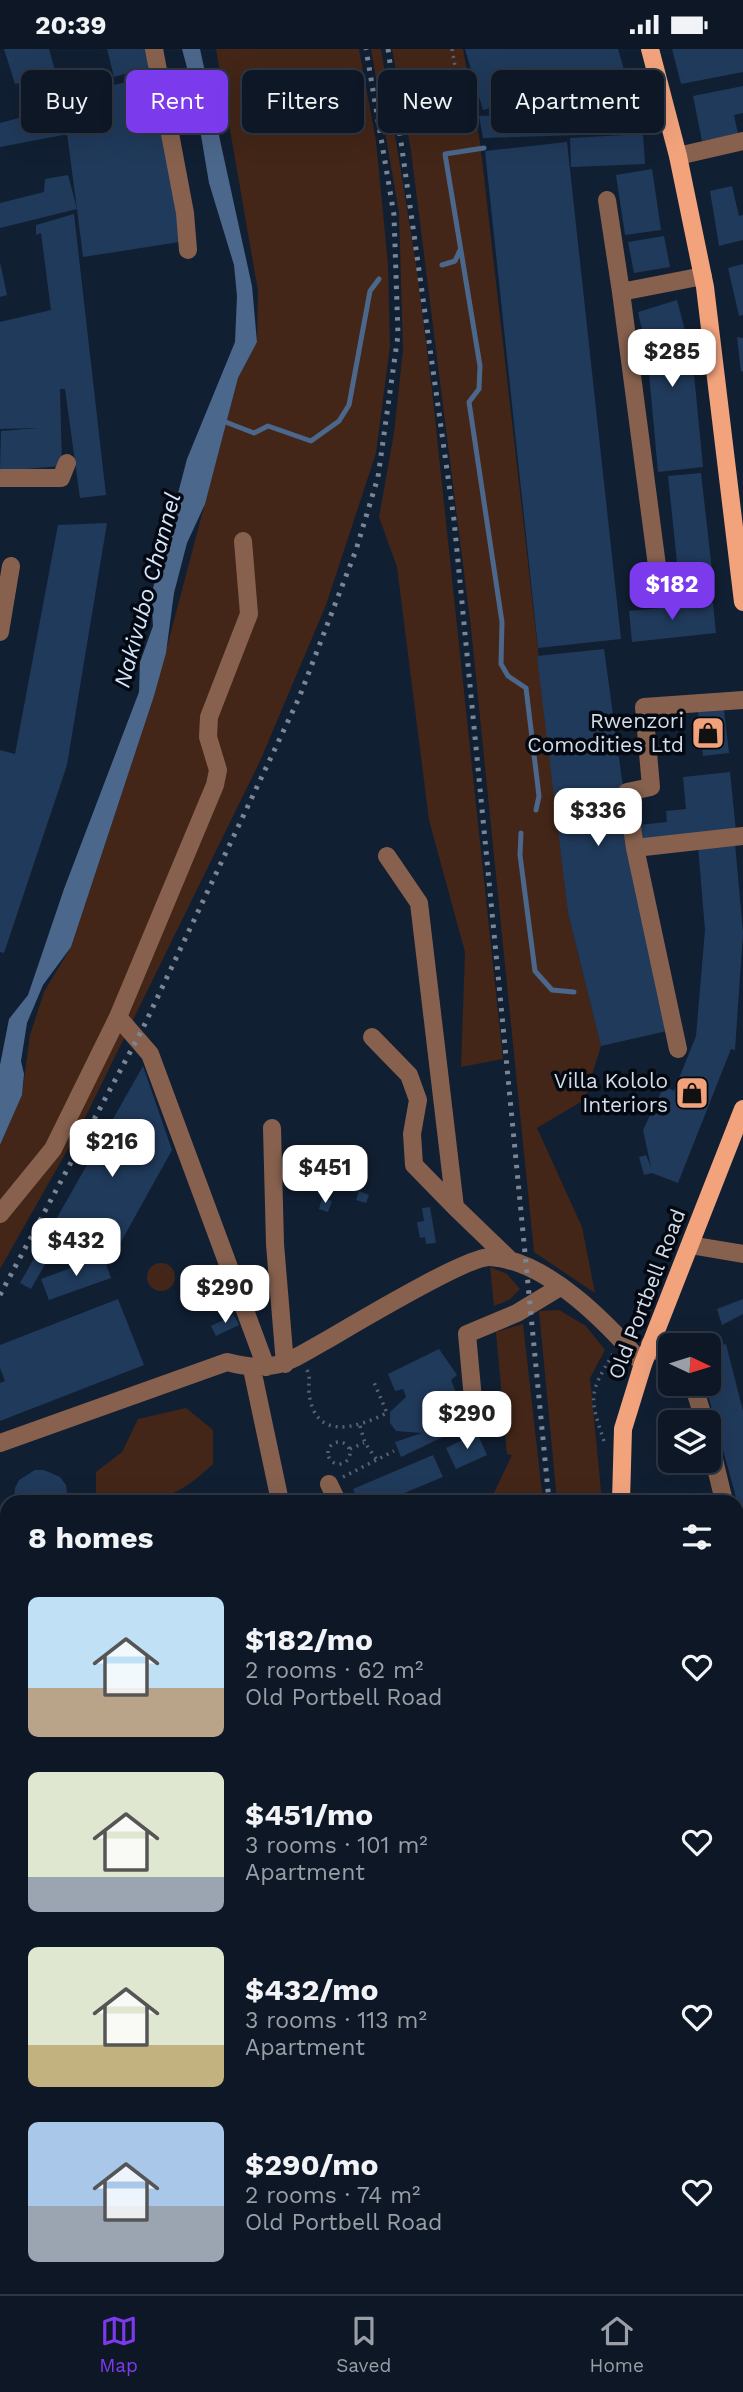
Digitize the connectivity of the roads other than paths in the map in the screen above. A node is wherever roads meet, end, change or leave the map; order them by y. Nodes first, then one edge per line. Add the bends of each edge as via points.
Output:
1 (155, 49) edge
2 (650, 49) edge
3 (743, 141) edge
4 (678, 156) junction
5 (607, 200) dead end
6 (188, 250) dead end
7 (703, 276) junction
8 (621, 292) junction
9 (66, 463) dead end
10 (0, 478) edge
11 (738, 507) edge
12 (243, 541) dead end
13 (11, 566) dead end
14 (659, 581) dead end
15 (743, 602) edge
16 (0, 632) edge
17 (743, 700) edge
18 (743, 836) edge
19 (635, 848) junction
20 (387, 856) dead end
21 (118, 1017) junction
22 (372, 1037) dead end
23 (678, 1049) dead end
24 (743, 1109) edge
25 (272, 1128) dead end
26 (455, 1207) junction
27 (0, 1214) edge
28 (690, 1245) junction
29 (743, 1254) edge
30 (511, 1261) junction
31 (560, 1287) junction
32 (650, 1344) junction
33 (658, 1350) edge
34 (293, 1359) junction
35 (643, 1364) junction
36 (259, 1368) junction
37 (475, 1421) dead end
38 (0, 1443) edge
39 (717, 1473) edge
40 (329, 1484) road end
41 (279, 1495) edge
42 (334, 1495) edge
43 (621, 1495) edge
44 (723, 1495) edge

1 - 6 street
2 - 4 main road
3 - 4 street
4 - 7 main road
5 - 8 street
7 - 8 street
7 - 11 main road
8 - 14 street
9 - 10 street via 61,478
11 - 15 main road
12 - 21 street via 249,614 209,717 208,737 218,770 215,785
13 - 16 street
17 - 19 street via 644,706 651,787 627,792
18 - 19 street
19 - 23 street
20 - 26 street via 419,903
21 - 27 street via 53,1149
21 - 36 street via 150,1054
22 - 26 street via 409,1075 418,1100 412,1134 414,1165
24 - 28 main road, Old Portbell Road
25 - 34 street via 275,1244
26 - 30 street
28 - 29 street
28 - 32 main road, Old Portbell Road
30 - 31 street via 527,1264
30 - 34 street via 487,1256 406,1294
31 - 35 street
31 - 37 street via 517,1313 467,1334
32 - 33 street
32 - 35 main road, Old Portbell Road
34 - 36 street
35 - 43 main road, Old Portbell Road via 623,1429
36 - 38 street via 226,1362
36 - 41 street
39 - 44 street
40 - 42 street

